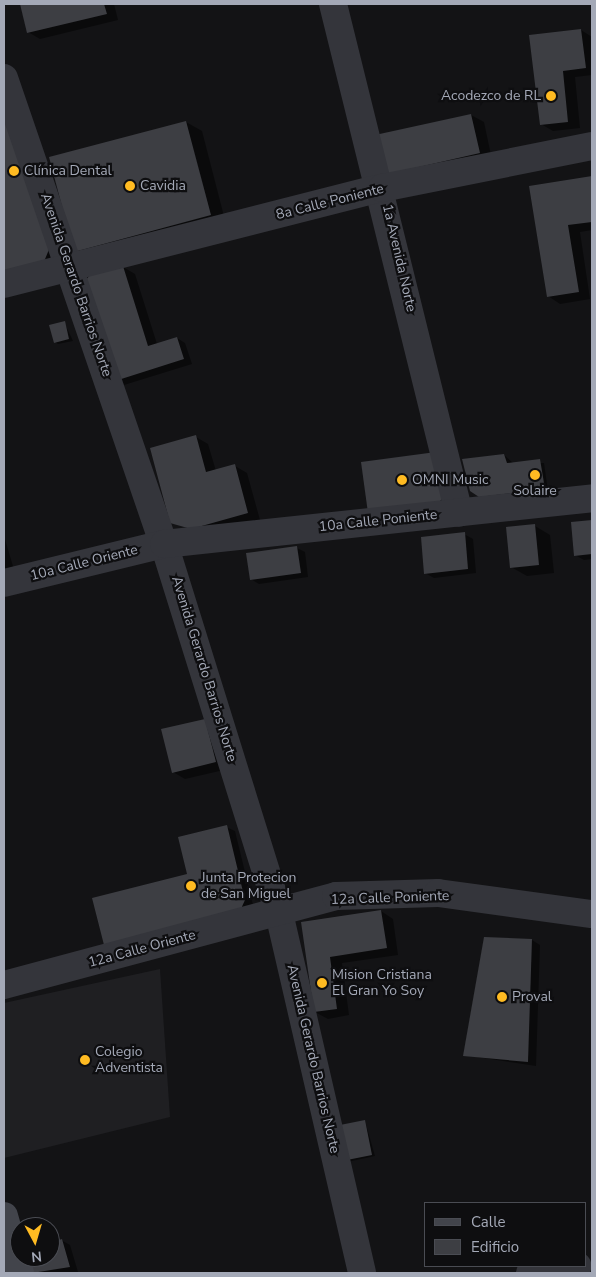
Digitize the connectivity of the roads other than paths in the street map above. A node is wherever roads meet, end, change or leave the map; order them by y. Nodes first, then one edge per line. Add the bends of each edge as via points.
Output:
1 (333, 4) edge
2 (4, 78) edge
3 (592, 146) edge
4 (382, 188) junction
5 (70, 266) junction
6 (4, 284) edge
7 (592, 498) edge
8 (459, 513) junction
9 (164, 544) junction
10 (4, 583) edge
11 (279, 912) junction
12 (592, 914) edge
13 (4, 985) edge
14 (4, 1216) edge
15 (570, 1267) edge
16 (20, 1273) edge
17 (362, 1273) edge
18 (530, 1273) edge

1 - 4 street, 1a Avenida Norte
2 - 5 street, Avenida Gerardo Barrios Norte
3 - 4 street, 8a Calle Poniente
4 - 5 street, 8a Calle Poniente
4 - 8 street, 1a Avenida Norte
5 - 6 street, 8a Calle Poniente
5 - 9 street, Avenida Gerardo Barrios Norte
7 - 8 street, 10a Calle Poniente
8 - 9 street, 10a Calle Poniente
9 - 10 street, 10a Calle Oriente
9 - 11 street, Avenida Gerardo Barrios Norte
11 - 12 street, 12a Calle Poniente via 336,896 438,893
11 - 13 street, 12a Calle Oriente
11 - 17 street, Avenida Gerardo Barrios Norte
14 - 16 main road
15 - 18 street

